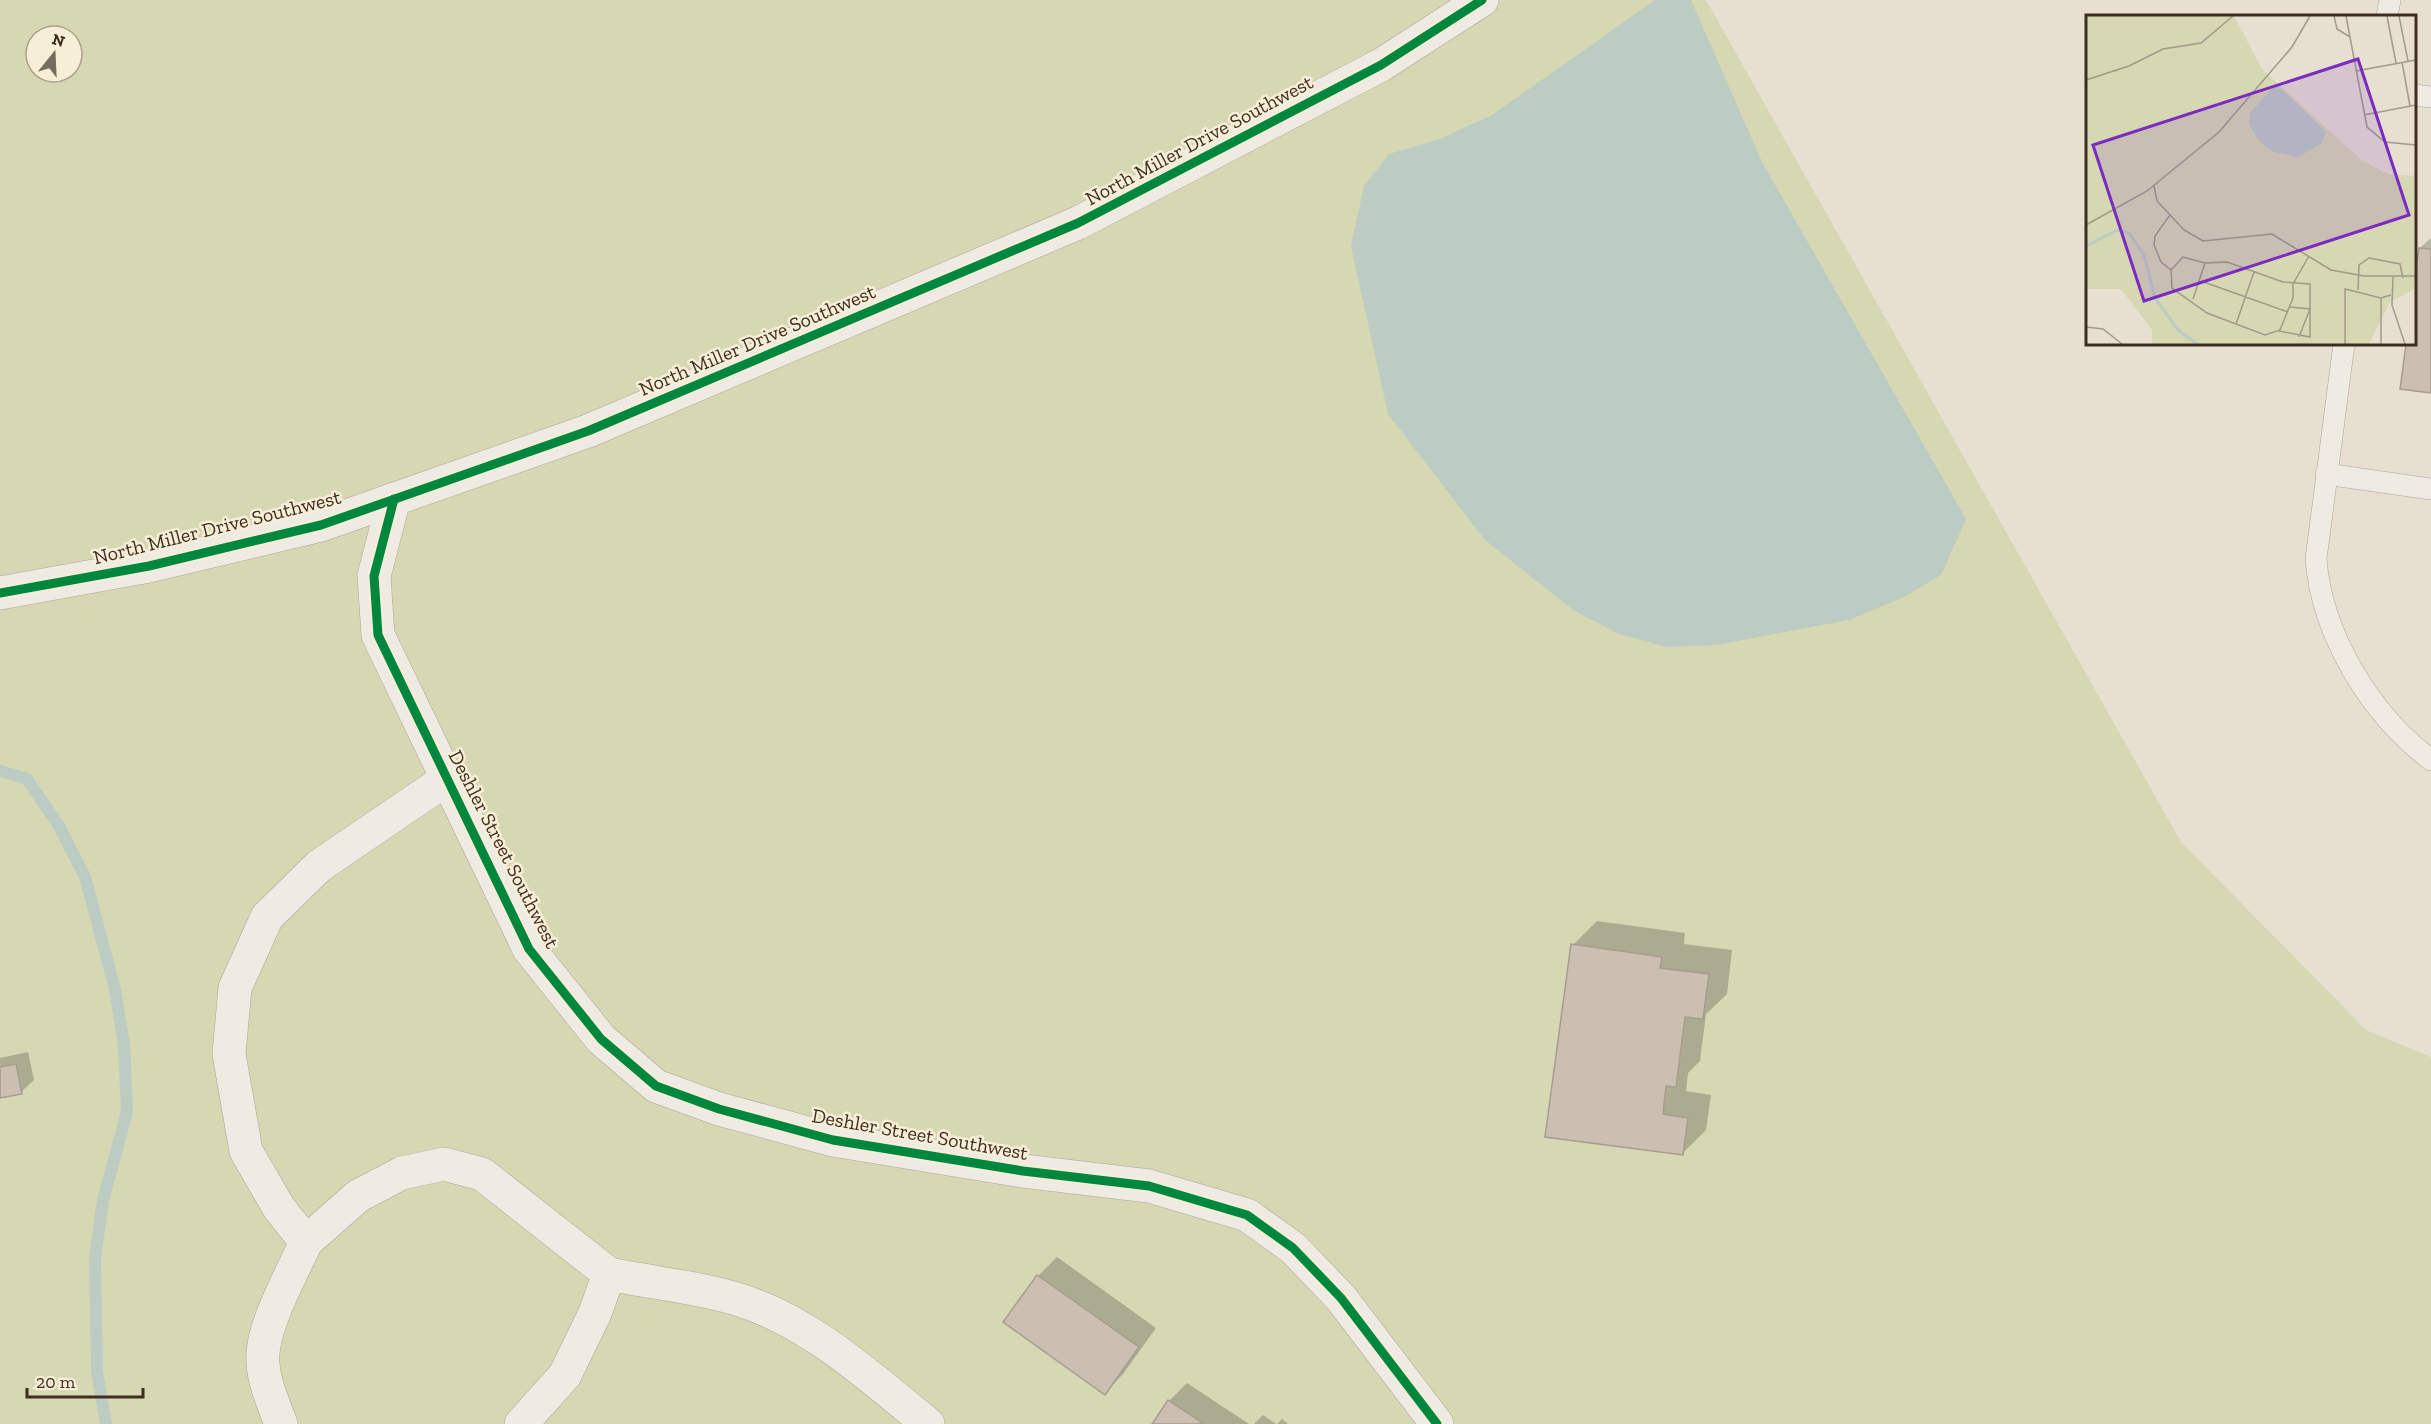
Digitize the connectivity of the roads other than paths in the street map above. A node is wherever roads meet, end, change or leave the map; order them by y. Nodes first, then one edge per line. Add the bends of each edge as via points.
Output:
1 (1482, 0) edge
2 (2390, 0) edge
3 (2387, 15) edge
4 (2416, 95) edge
5 (2431, 97) edge
6 (2344, 345) edge
7 (2326, 474) junction
8 (2431, 489) edge
9 (394, 499) junction
10 (0, 593) edge
11 (2431, 760) edge
12 (447, 779) junction
13 (306, 1242) junction
14 (609, 1274) junction
15 (534, 1420) edge
16 (281, 1424) edge
17 (928, 1424) edge
18 (1437, 1424) edge

1 - 9 street, North Miller Drive Southwest via 1381,66 1078,223 588,431
2 - 3 lane
4 - 5 lane
6 - 7 lane
7 - 8 lane
7 - 11 lane via 2316,559 2318,587 2326,613 2353,669 2374,700
9 - 10 street, North Miller Drive Southwest via 321,525 149,566
9 - 12 street, Deshler Street Southwest via 374,576 378,634
12 - 13 street via 319,866 267,917 235,988 229,1054 246,1151 279,1208
12 - 18 street, Deshler Street Southwest via 529,949 601,1039 656,1086 719,1109 832,1140 1023,1171 1149,1186 1247,1215 1293,1248 1341,1298
13 - 14 street via 358,1196 402,1173 444,1164 482,1174
13 - 16 street via 278,1302 263,1353 269,1392
14 - 15 street via 595,1314 565,1375
14 - 17 street via 740,1300 794,1322

